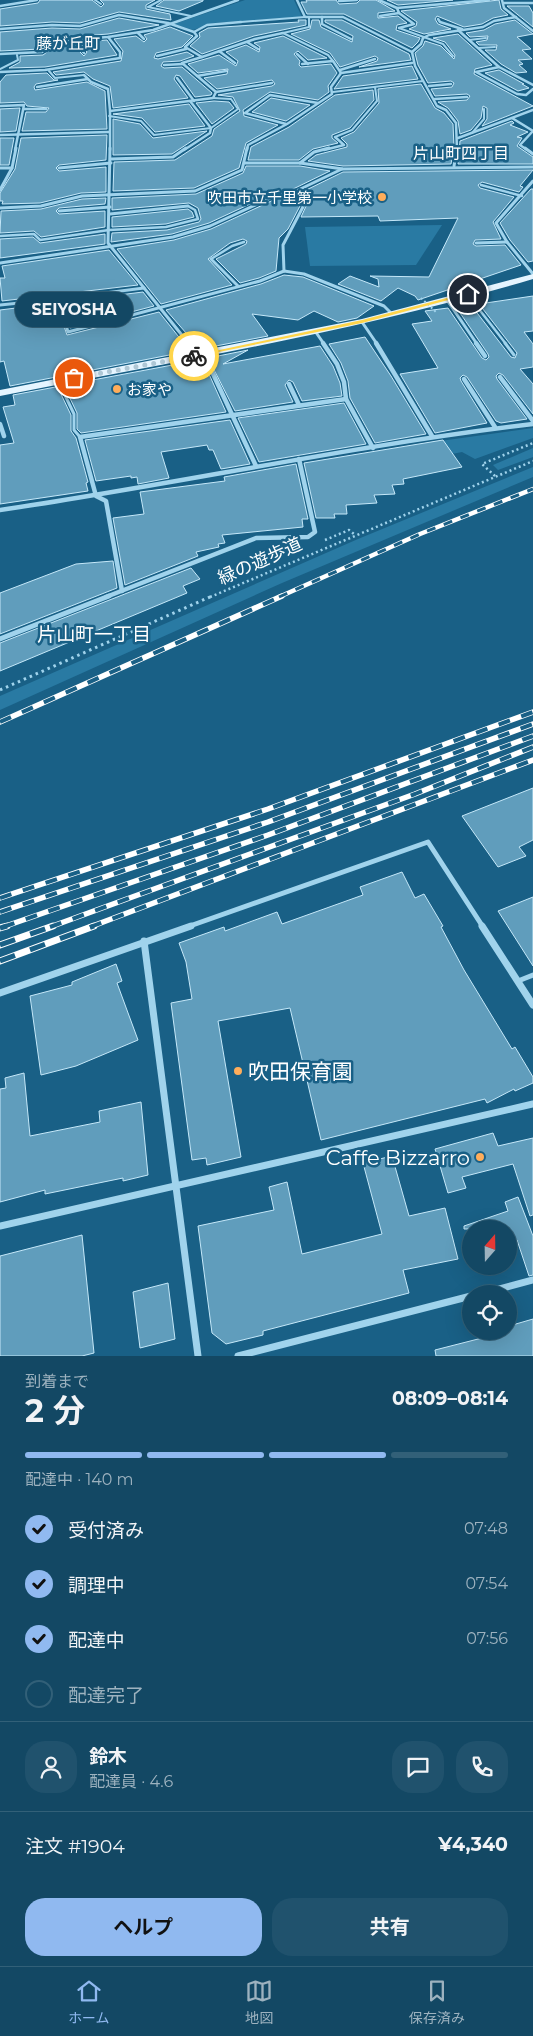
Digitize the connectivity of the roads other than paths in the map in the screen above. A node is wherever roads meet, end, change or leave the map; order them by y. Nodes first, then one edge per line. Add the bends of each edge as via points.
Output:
1 (7, 0) edge
2 (37, 0) edge
3 (95, 0) edge
4 (161, 0) edge
5 (238, 0) edge
6 (298, 0) edge
7 (339, 0) edge
8 (357, 0) edge
9 (378, 0) edge
10 (489, 0) edge
11 (502, 0) edge
12 (28, 1) edge
13 (533, 3) edge
14 (13, 4) junction
15 (102, 4) dead end
16 (504, 4) junction
17 (341, 5) dead end
18 (0, 6) edge
19 (397, 8) junction
20 (399, 13) junction
21 (384, 15) junction
22 (191, 16) junction
23 (380, 16) dead end
24 (307, 17) junction
25 (322, 17) junction
26 (516, 17) junction
27 (388, 18) dead end
28 (438, 19) dead end
29 (240, 22) joint
30 (170, 25) junction
31 (526, 25) junction
32 (533, 25) edge
33 (6, 28) junction
34 (399, 28) joint
35 (0, 29) edge
36 (464, 29) junction
37 (458, 30) junction
38 (533, 31) edge
39 (194, 32) junction
40 (138, 33) junction
41 (283, 34) junction
42 (0, 35) edge
43 (108, 37) junction
44 (423, 38) junction
45 (486, 38) dead end
46 (144, 39) dead end
47 (351, 39) dead end
48 (72, 40) junction
49 (469, 40) junction
50 (247, 42) junction
51 (495, 47) dead end
52 (258, 48) dead end
53 (478, 48) junction
54 (186, 49) junction
55 (220, 51) junction
56 (412, 52) junction
57 (84, 53) dead end
58 (0, 54) edge
59 (297, 54) dead end
60 (18, 55) dead end
61 (157, 56) dead end
62 (202, 56) junction
63 (452, 56) dead end
64 (375, 59) dead end
65 (332, 61) junction
66 (235, 63) dead end
67 (412, 63) junction
68 (164, 64) dead end
69 (183, 64) junction
70 (302, 64) dead end
71 (308, 64) junction
72 (499, 67) junction
73 (0, 70) edge
74 (49, 71) junction
75 (340, 71) junction
76 (226, 72) dead end
77 (84, 75) joint
78 (197, 76) junction
79 (177, 78) dead end
80 (88, 79) junction
81 (423, 81) junction
82 (272, 83) dead end
83 (450, 84) dead end
84 (533, 85) edge
85 (428, 86) junction
86 (37, 87) dead end
87 (375, 87) junction
88 (533, 89) edge
89 (216, 92) junction
90 (333, 92) junction
91 (467, 97) dead end
92 (213, 98) junction
93 (435, 99) junction
94 (192, 101) junction
95 (318, 103) junction
96 (0, 106) edge
97 (24, 109) junction
98 (46, 109) dead end
99 (484, 109) dead end
100 (533, 110) edge
101 (110, 111) junction
102 (236, 111) junction
103 (245, 112) junction
104 (109, 116) junction
105 (512, 118) junction
106 (287, 124) junction
107 (211, 128) junction
108 (109, 132) junction
109 (472, 133) junction
110 (20, 134) junction
111 (0, 135) edge
112 (335, 137) joint
113 (458, 138) junction
114 (533, 154) edge
115 (111, 161) junction
116 (245, 163) junction
117 (300, 163) junction
118 (454, 166) junction
119 (533, 167) edge
120 (0, 168) edge
121 (12, 168) junction
122 (60, 168) dead end
123 (342, 169) junction
124 (533, 181) edge
125 (481, 185) dead end
126 (0, 190) edge
127 (111, 194) junction
128 (290, 194) junction
129 (522, 196) junction
130 (188, 206) joint
131 (110, 207) junction
132 (0, 208) edge
133 (59, 211) dead end
134 (110, 214) junction
135 (109, 230) junction
136 (0, 236) edge
137 (244, 242) dead end
138 (507, 242) junction
139 (476, 243) dead end
140 (110, 246) junction
141 (211, 259) joint
142 (0, 263) edge
143 (284, 271) junction
144 (533, 275) edge
145 (238, 286) junction
146 (144, 288) junction
147 (468, 294) junction
148 (58, 299) junction
149 (447, 300) junction
150 (0, 306) edge
151 (159, 307) junction
152 (392, 314) junction
153 (362, 322) junction
154 (315, 332) junction
155 (200, 354) junction
156 (514, 355) dead end
157 (484, 356) dead end
158 (500, 376) dead end
159 (464, 379) dead end
160 (289, 384) dead end
161 (62, 391) dead end
162 (0, 393) edge
163 (346, 399) junction
164 (300, 405) junction
165 (232, 415) junction
166 (533, 422) edge
167 (0, 424) edge
168 (495, 427) junction
169 (4, 436) dead end
170 (432, 436) junction
171 (80, 437) junction
172 (373, 448) junction
173 (299, 459) junction
174 (256, 466) junction
175 (96, 496) junction
176 (0, 510) edge
177 (122, 590) junction
178 (0, 639) edge
179 (144, 941) junction
180 (533, 974) edge
181 (518, 981) junction
182 (0, 993) edge
183 (533, 1005) edge
184 (533, 1104) edge
185 (176, 1187) junction
186 (0, 1226) edge
187 (533, 1280) edge
188 (514, 1285) edge
189 (462, 1298) edge
190 (198, 1356) edge
191 (238, 1356) edge

1 - 14 street
2 - 12 street
3 - 15 lane
4 - 22 lane via 148,7
5 - 22 street
6 - 24 street
7 - 8 street
7 - 17 street
9 - 19 street
10 - 19 street
11 - 16 street
12 - 14 street
13 - 16 street
14 - 18 street
16 - 26 street via 504,8
19 - 20 street
20 - 21 street
20 - 34 street via 414,24
21 - 23 street
21 - 27 street
22 - 30 street
24 - 25 street
24 - 29 lane
24 - 41 lane via 309,27
25 - 47 street via 322,24
25 - 56 street via 344,17
26 - 31 street
26 - 36 street
28 - 36 street
29 - 39 street via 207,25
30 - 33 street via 168,22 119,15 80,26
30 - 39 street
30 - 40 street
31 - 32 street
31 - 38 street
33 - 35 street
33 - 42 street
34 - 44 lane
36 - 37 street
37 - 44 street
37 - 49 street
39 - 54 street via 197,36 185,46
40 - 43 street
40 - 46 street
41 - 50 street
41 - 65 lane via 328,55
43 - 48 street
43 - 74 street via 120,52 120,58
44 - 56 street
44 - 63 lane via 443,44
45 - 49 lane
48 - 57 street
48 - 58 street via 57,41 42,52
49 - 53 street
50 - 52 street
50 - 55 street
51 - 53 lane
53 - 72 street
54 - 61 street
54 - 62 street
55 - 62 street
55 - 66 street
56 - 67 street
59 - 71 street
60 - 73 lane via 18,60
62 - 69 street
64 - 75 street
65 - 71 street
65 - 75 street
67 - 75 street
67 - 81 street
68 - 69 street
69 - 78 street
70 - 71 street
72 - 84 street
72 - 88 street via 476,72 517,94 526,95
73 - 74 street via 24,73
74 - 77 lane via 55,78
75 - 90 street via 331,87
76 - 78 street
77 - 80 street
78 - 89 street
79 - 94 street
80 - 86 street
80 - 101 street via 108,89
81 - 85 street
81 - 87 lane
82 - 89 street
83 - 85 street
85 - 93 street
87 - 90 lane
87 - 112 lane via 377,102 352,130
89 - 92 street
90 - 95 street
91 - 93 street
92 - 94 street
92 - 102 lane via 231,99 238,109
93 - 113 street via 437,106 447,109 456,120
94 - 101 street
94 - 107 street
95 - 103 street via 270,96
95 - 106 street
96 - 97 street via 24,106
97 - 98 street
97 - 110 street
99 - 109 lane via 483,120
100 - 105 street
101 - 104 street
102 - 103 lane
102 - 107 lane
103 - 106 street
104 - 107 lane via 141,121 154,135
104 - 108 street
105 - 109 street
105 - 114 street via 533,131 520,145
106 - 116 street via 248,145
107 - 115 street via 210,133 173,157
108 - 110 street
108 - 115 street
109 - 113 street
110 - 111 street
110 - 121 street
112 - 117 street via 344,145 314,152
113 - 118 street
115 - 122 street
115 - 127 street
116 - 117 street
116 - 127 street via 242,170 195,191
117 - 123 street
118 - 119 street
118 - 123 street
120 - 121 street
121 - 126 street
123 - 128 street
124 - 129 street
125 - 129 lane
127 - 131 street
127 - 132 street via 73,197 34,207
128 - 140 street via 279,194 210,226 173,237
128 - 143 street via 304,205 283,245
129 - 138 street via 501,213 496,223
130 - 134 street
130 - 135 lane via 195,210 198,219 166,227
131 - 133 street
131 - 134 street
134 - 135 street
135 - 136 lane via 40,240 34,234
135 - 140 street
137 - 141 lane
138 - 139 street
138 - 144 street
140 - 142 street
140 - 146 street
141 - 145 street
143 - 145 street
143 - 152 street via 304,274 384,306
144 - 147 main road
145 - 151 street
146 - 148 street
146 - 151 street
147 - 149 main road
147 - 156 lane
148 - 150 street
148 - 151 street via 68,332
149 - 152 main road
149 - 157 street
151 - 155 street
152 - 153 main road
153 - 154 main road
153 - 170 street via 396,372
154 - 155 main road
154 - 163 street via 337,364
155 - 162 main road
155 - 165 street via 208,363
158 - 166 street
159 - 168 street
160 - 164 street
161 - 171 lane via 73,408 77,420 74,430
163 - 164 street
163 - 172 street
164 - 165 street
165 - 171 street
165 - 174 street
166 - 168 street
167 - 169 street
168 - 170 street
170 - 172 street
171 - 175 street
172 - 173 street
173 - 174 street
173 - 177 street via 315,532 308,537 256,538
174 - 175 street
175 - 176 street
175 - 177 street via 106,501
177 - 178 street
179 - 181 street via 428,842
179 - 182 street
179 - 185 street
180 - 181 lane
181 - 183 street
184 - 185 street
185 - 186 street
185 - 190 street
187 - 188 street
189 - 191 street

